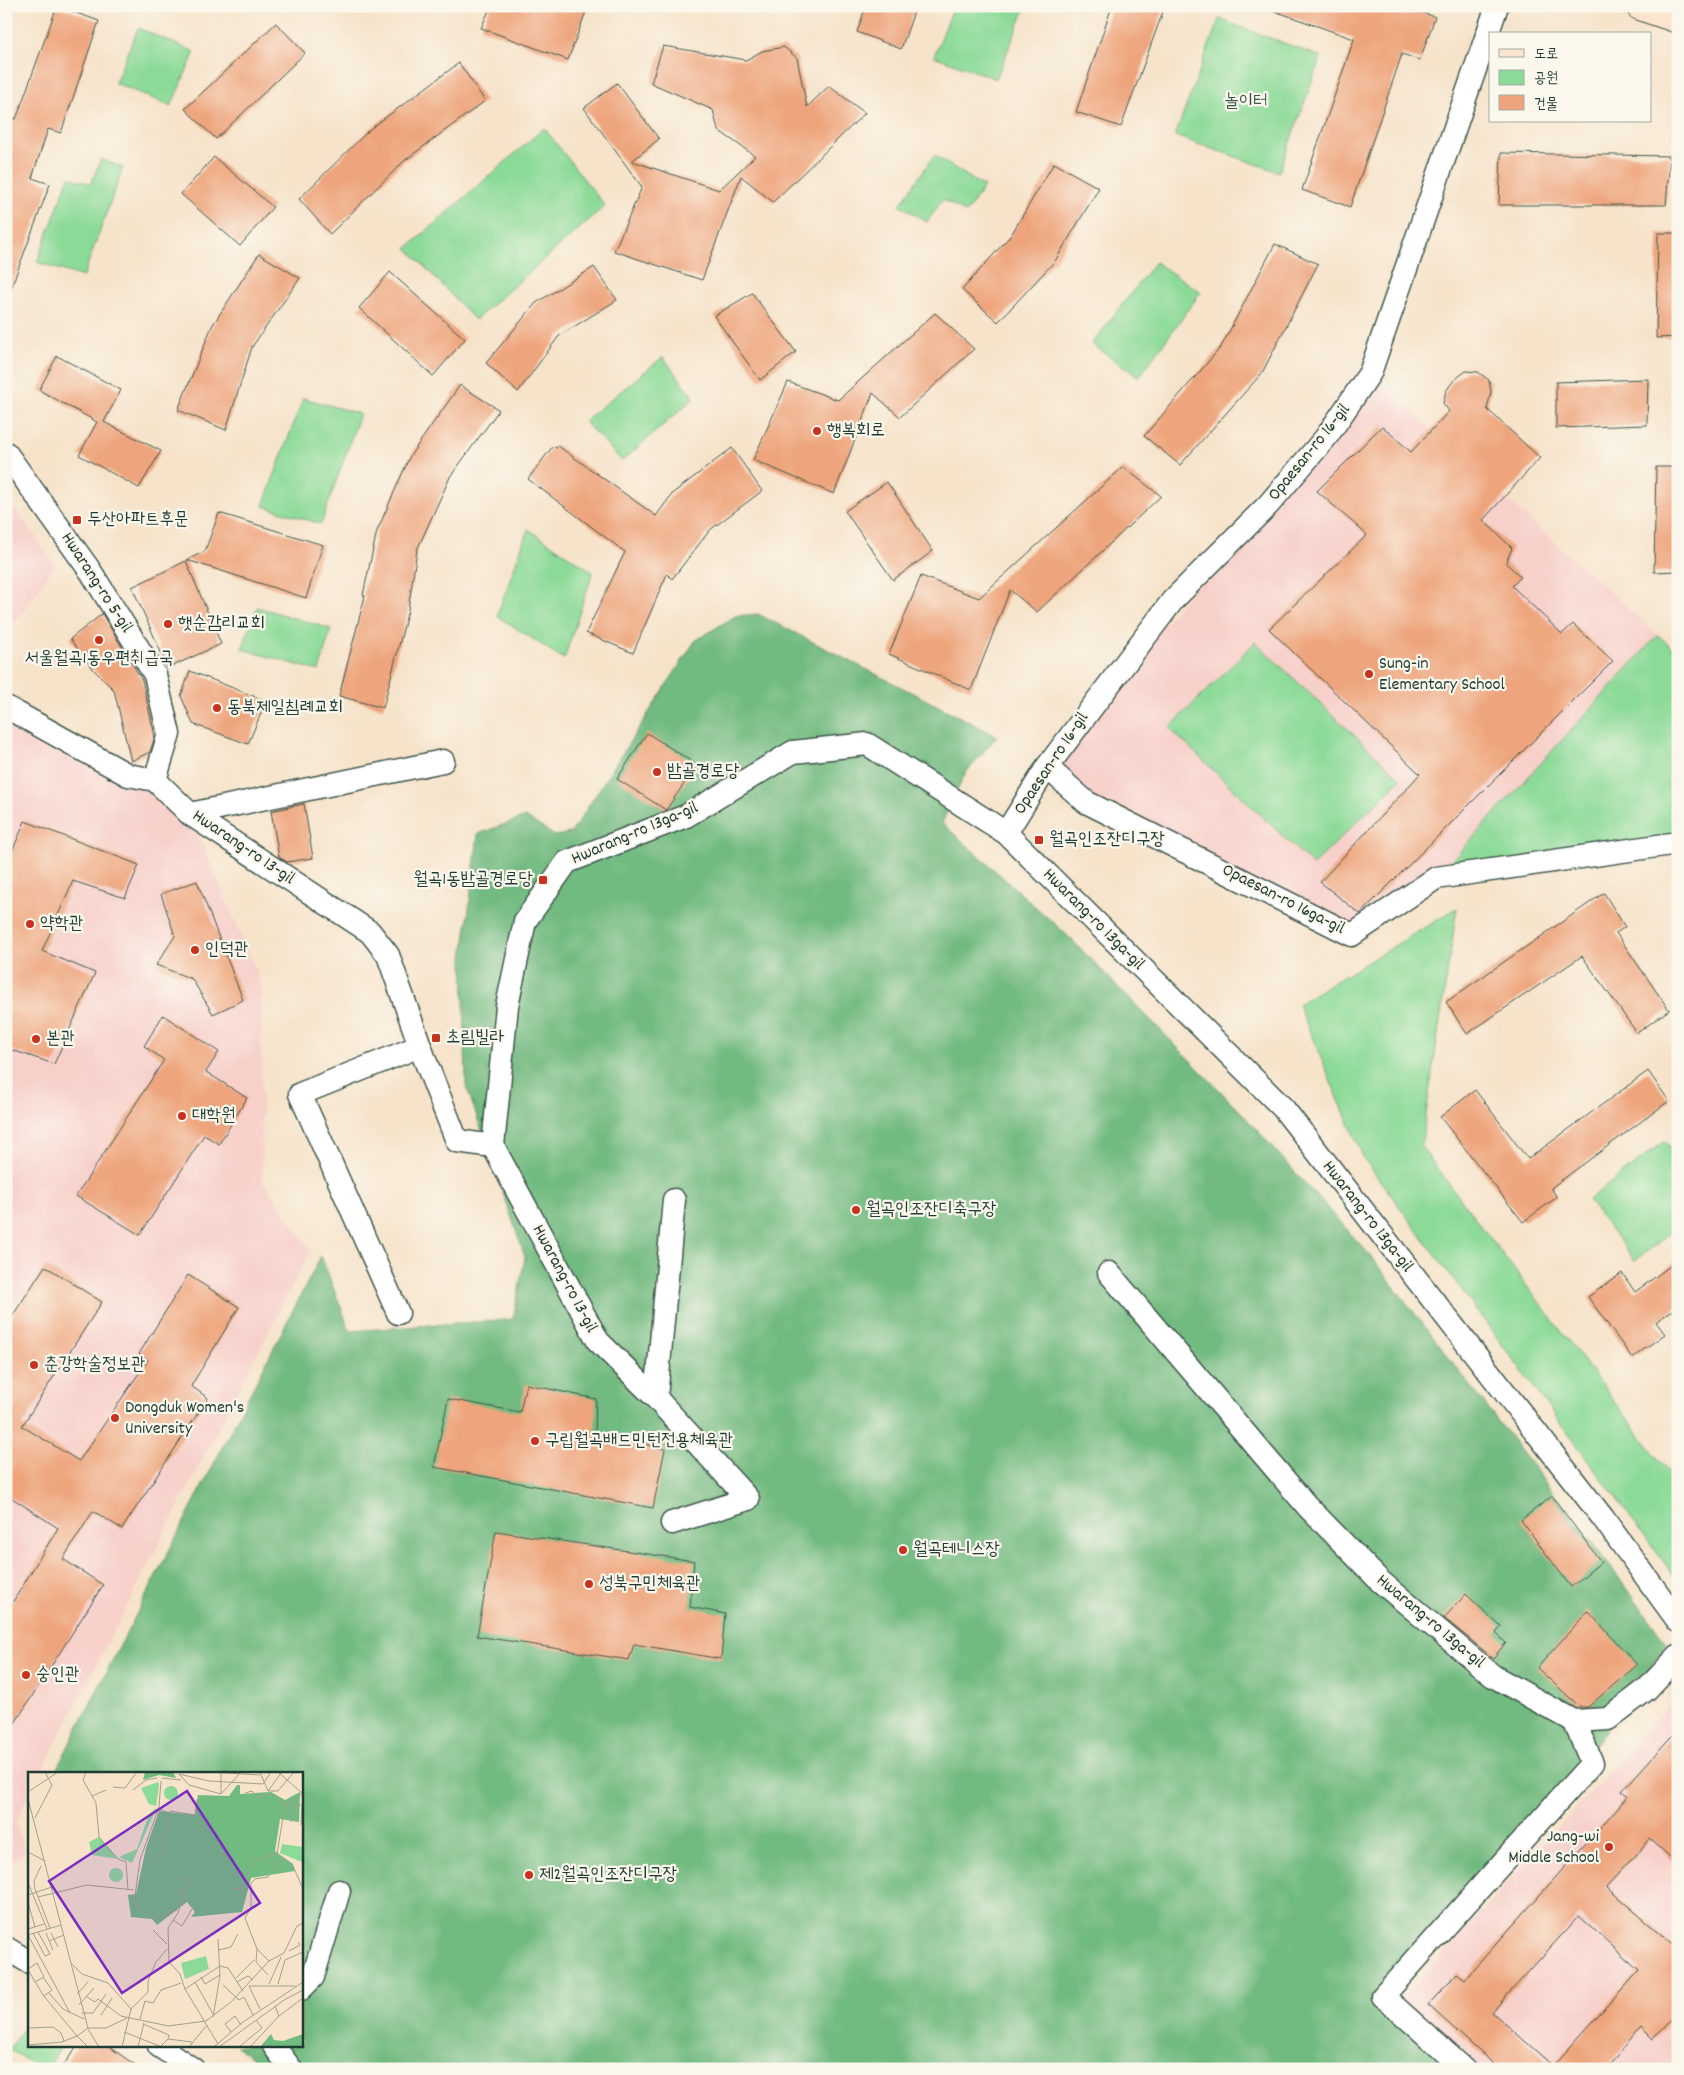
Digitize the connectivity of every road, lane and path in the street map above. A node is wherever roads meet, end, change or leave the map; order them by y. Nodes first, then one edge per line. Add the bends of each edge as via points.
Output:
1 (1497, 6) edge
2 (1640, 6) edge
3 (1678, 19) edge
4 (6, 454) edge
5 (6, 706) edge
6 (444, 761) dead end
7 (1047, 767) junction
8 (156, 780) junction
9 (190, 814) junction
10 (1006, 833) junction
11 (1678, 843) edge
12 (420, 1046) junction
13 (493, 1146) junction
14 (674, 1200) dead end
15 (1109, 1273) dead end
16 (398, 1313) dead end
17 (656, 1398) junction
18 (672, 1523) dead end
19 (1678, 1621) edge
20 (1678, 1656) edge
21 (1574, 1721) junction
22 (339, 1891) dead end
23 (6, 1948) edge
24 (28, 1961) edge
25 (302, 1988) edge
26 (162, 2048) edge
27 (275, 2048) edge
28 (194, 2069) edge
29 (291, 2069) edge
30 (1464, 2069) edge

1 - 7 street, Opaesan-ro 16-gil via 1370,373 1327,436 1274,498 1173,600
2 - 3 main road
4 - 8 street, Hwarang-ro 5-gil via 91,572 155,675 169,734
5 - 8 street via 128,775
6 - 9 street
7 - 10 street, Opaesan-ro 16-gil
7 - 11 street, Opaesan-ro 16ga-gil via 1086,802 1352,934 1436,878
8 - 9 street, Hwarang-ro 13-gil
9 - 12 street, Hwarang-ro 13-gil via 370,932 388,955
10 - 13 street, Hwarang-ro 13ga-gil via 867,744 793,752 686,816 567,862 525,921 507,1006
10 - 19 street, Hwarang-ro 13ga-gil via 1283,1108 1603,1518
12 - 13 street, Hwarang-ro 13-gil via 457,1141
12 - 16 street via 300,1094
13 - 17 street, Hwarang-ro 13-gil via 598,1341
14 - 17 street
15 - 21 street, Hwarang-ro 13ga-gil via 1307,1506 1380,1581 1493,1676
17 - 18 street, Hwarang-ro 13-gil via 748,1499
20 - 21 street via 1647,1689 1608,1719
21 - 30 street via 1592,1763 1383,1996
22 - 25 street via 312,1977
23 - 24 street
26 - 28 street
27 - 29 street

